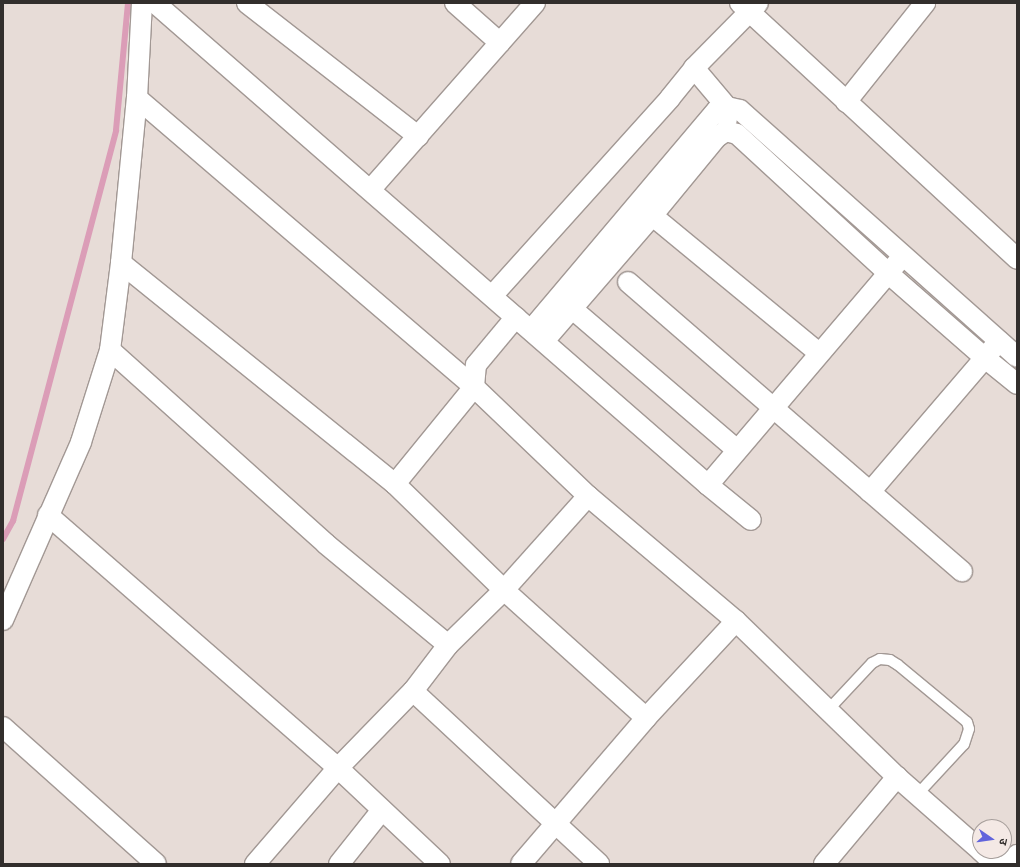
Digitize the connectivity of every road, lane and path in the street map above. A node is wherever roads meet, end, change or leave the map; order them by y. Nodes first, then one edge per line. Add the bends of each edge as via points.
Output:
1 (142, 3) edge
2 (155, 3) edge
3 (247, 3) edge
4 (455, 3) edge
5 (535, 3) edge
6 (925, 3) edge
7 (750, 6) edge
8 (500, 43) junction
9 (694, 68) junction
10 (137, 98) junction
11 (846, 102) junction
12 (727, 107) junction
13 (726, 132) junction
14 (418, 136) junction
15 (371, 190) junction
16 (646, 210) junction
17 (902, 257) junction
18 (1017, 259) edge
19 (121, 262) junction
20 (889, 274) junction
21 (628, 282) dead end
22 (492, 296) junction
23 (565, 303) junction
24 (516, 317) junction
25 (537, 336) junction
26 (999, 341) junction
27 (110, 350) junction
28 (819, 353) junction
29 (1017, 357) edge
30 (986, 358) junction
31 (1017, 384) edge
32 (474, 387) junction
33 (772, 408) junction
34 (737, 450) junction
35 (396, 484) junction
36 (708, 485) junction
37 (870, 492) junction
38 (588, 496) junction
39 (48, 515) junction
40 (751, 520) dead end
41 (962, 571) dead end
42 (504, 590) junction
43 (3, 620) edge
44 (736, 621) junction
45 (448, 645) junction
46 (413, 691) junction
47 (829, 709) junction
48 (646, 718) junction
49 (3, 727) edge
50 (338, 768) junction
51 (896, 777) junction
52 (917, 795) junction
53 (382, 810) junction
54 (555, 825) junction
55 (972, 844) edge
56 (1017, 855) edge
57 (156, 864) edge
58 (255, 864) edge
59 (338, 864) edge
60 (440, 864) edge
61 (521, 864) edge
62 (599, 864) edge
63 (824, 864) edge
64 (1008, 864) edge

1 - 10 street
2 - 15 street
3 - 14 street
4 - 8 street
5 - 8 street
6 - 11 street
7 - 9 street
7 - 11 street
8 - 14 street
9 - 12 street
9 - 22 street
10 - 19 street
10 - 32 street
11 - 18 street
12 - 13 street
12 - 16 street via 717,110
12 - 17 street via 740,110
13 - 16 street via 717,137
13 - 20 street via 737,134
14 - 15 street
15 - 22 street
16 - 23 street
16 - 28 street
17 - 20 street
17 - 26 street
19 - 27 street
19 - 35 street
20 - 28 street
20 - 30 street
21 - 33 street
22 - 24 street
23 - 25 street
23 - 34 street
24 - 25 street
24 - 32 street via 476,365
25 - 36 street
26 - 29 street
26 - 30 street
27 - 39 street via 81,442
27 - 45 street via 326,544
28 - 33 street
30 - 31 street
30 - 37 street
32 - 35 street
32 - 38 street
33 - 34 street
33 - 37 street
34 - 36 street
35 - 42 street
36 - 40 street
37 - 41 street
38 - 42 street
38 - 44 street
39 - 43 street
39 - 50 street
42 - 45 street
42 - 48 street
44 - 47 street
44 - 48 street
45 - 46 street
46 - 50 street
46 - 54 street
47 - 51 street
47 - 52 lane via 872,663 880,659 898,665 967,722 968,736 964,744
48 - 54 street
49 - 57 street
50 - 53 street
50 - 58 street
51 - 52 street
51 - 63 street
52 - 55 street
53 - 59 street
53 - 60 street
54 - 61 street
54 - 62 street
56 - 64 street

